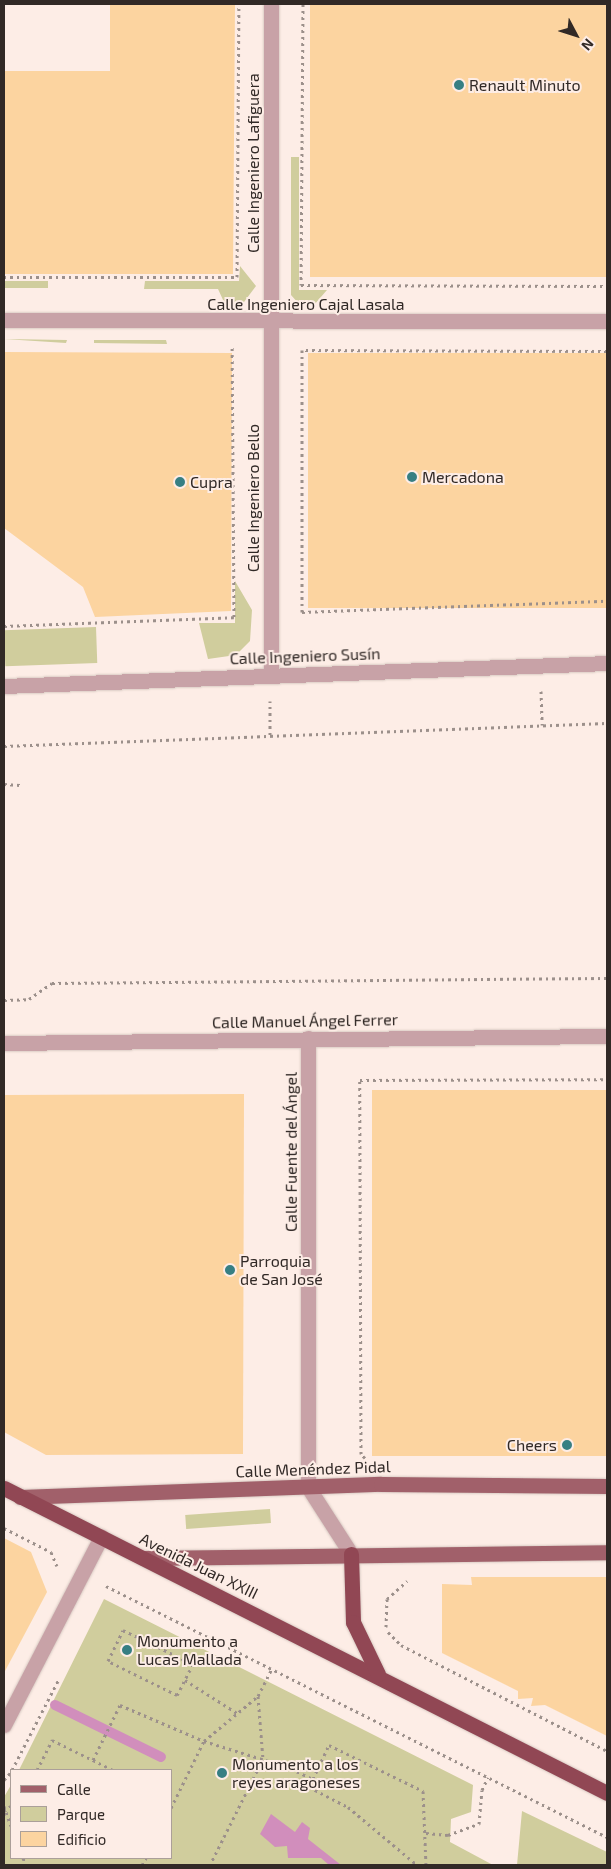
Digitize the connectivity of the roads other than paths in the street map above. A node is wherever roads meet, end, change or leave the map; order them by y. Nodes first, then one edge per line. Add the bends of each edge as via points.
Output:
1 (271, 4) edge
2 (4, 320) edge
3 (271, 321) junction
4 (607, 321) edge
5 (607, 663) edge
6 (270, 675) junction
7 (4, 686) edge
8 (607, 1036) edge
9 (308, 1038) junction
10 (4, 1043) edge
11 (607, 1486) edge
12 (308, 1487) junction
13 (4, 1488) edge
14 (20, 1497) junction
15 (101, 1537) junction
16 (607, 1552) edge
17 (351, 1554) junction
18 (143, 1558) junction
19 (378, 1675) junction
20 (4, 1725) edge
21 (607, 1793) edge

1 - 3 street, Calle Ingeniero Lafiguera
2 - 3 street, Calle Ingeniero Cajal Lasala
3 - 4 street, Calle Ingeniero Cajal Lasala
3 - 6 street, Calle Ingeniero Bello
5 - 6 street, Calle Ingeniero Susín
6 - 7 street, Calle Ingeniero Susín
8 - 9 street, Calle Manuel Ángel Ferrer
9 - 10 street, Calle Manuel Ángel Ferrer
9 - 12 street, Calle Fuente del Ángel
11 - 12 main road, Calle Menéndez Pidal
12 - 14 main road, Calle Menéndez Pidal
12 - 17 street
13 - 14 highway, Avenida Juan XXIII
14 - 15 highway, Avenida Juan XXIII
15 - 18 highway, Avenida Juan XXIII
15 - 20 street
16 - 17 main road
17 - 18 main road
17 - 19 highway via 353,1622
18 - 19 highway, Avenida Juan XXIII
19 - 21 highway, Avenida Juan XXIII

